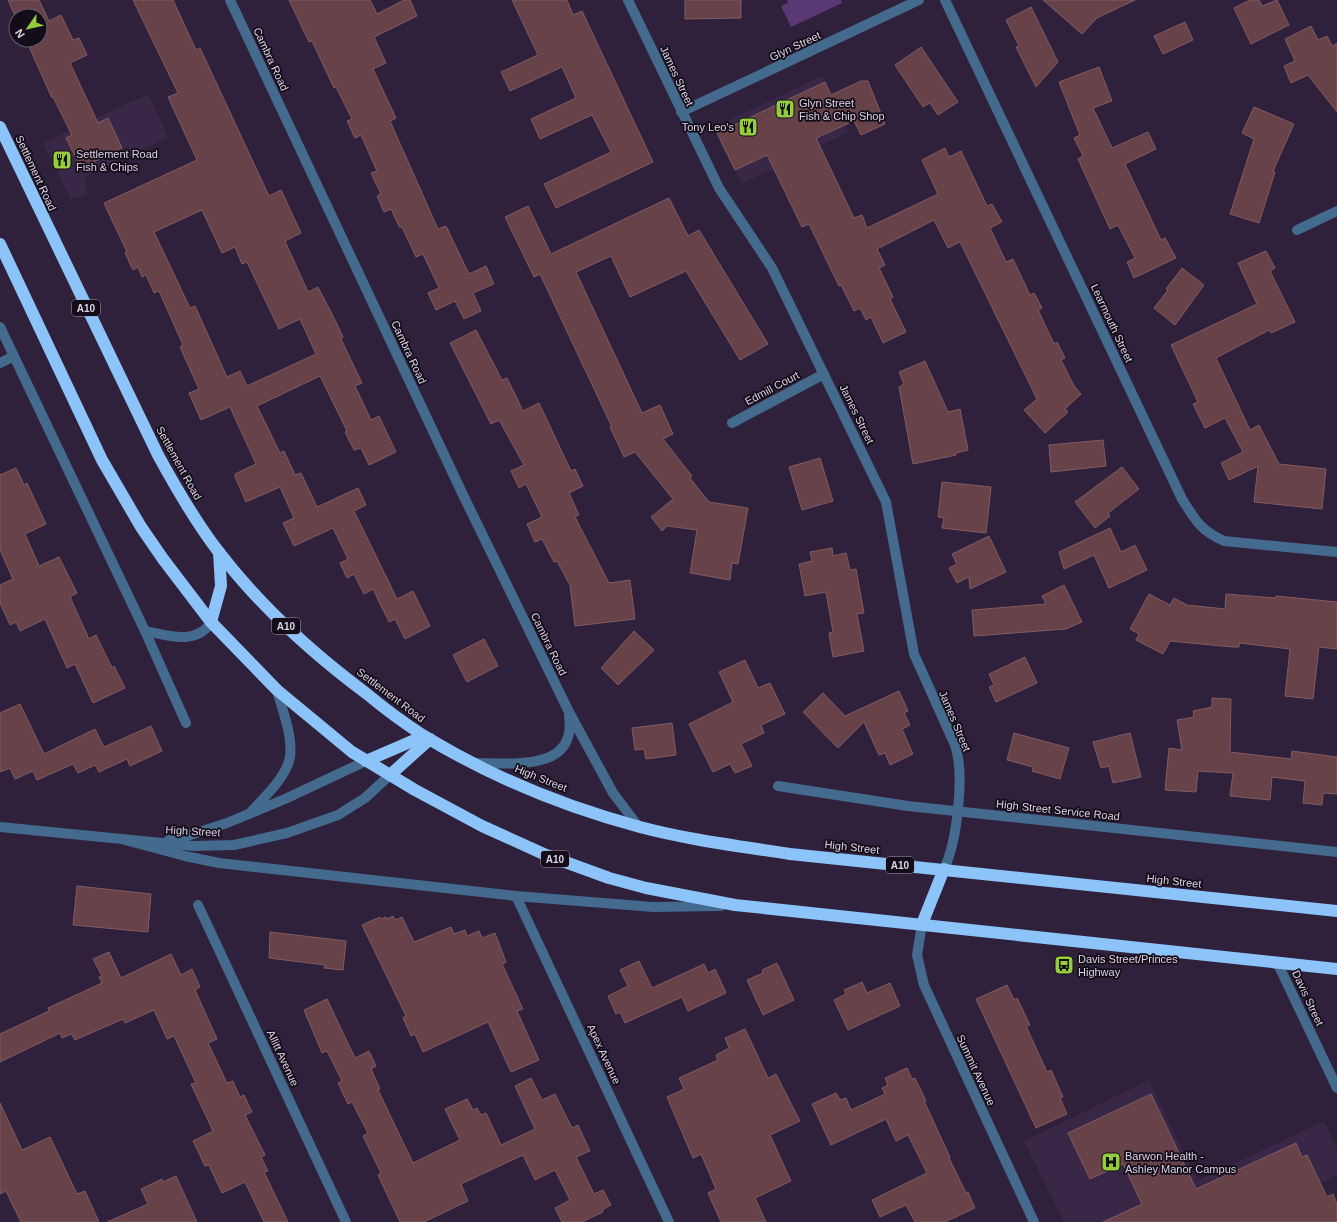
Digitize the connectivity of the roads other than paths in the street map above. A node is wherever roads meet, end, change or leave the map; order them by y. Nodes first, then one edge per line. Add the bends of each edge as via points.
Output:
1 (230, 0) edge
2 (628, 0) edge
3 (919, 0) edge
4 (945, 0) edge
5 (681, 112) junction
6 (0, 127) edge
7 (1337, 211) edge
8 (1297, 230) dead end
9 (0, 244) edge
10 (0, 326) edge
11 (14, 356) junction
12 (0, 363) edge
13 (824, 374) junction
14 (732, 423) dead end
15 (219, 552) junction
16 (1337, 552) edge
17 (211, 622) junction
18 (144, 631) junction
19 (277, 690) junction
20 (569, 712) junction
21 (186, 724) dead end
22 (427, 737) junction
23 (366, 761) junction
24 (476, 763) junction
25 (390, 775) junction
26 (778, 786) dead end
27 (956, 811) junction
28 (250, 813) junction
29 (638, 826) junction
30 (0, 827) edge
31 (125, 840) junction
32 (157, 841) junction
33 (1337, 852) edge
34 (944, 870) junction
35 (516, 896) junction
36 (198, 905) dead end
37 (735, 905) junction
38 (1337, 911) edge
39 (922, 924) junction
40 (1277, 962) junction
41 (1337, 969) edge
42 (1337, 1088) edge
43 (346, 1222) edge
44 (670, 1222) edge
45 (1034, 1222) edge

1 - 20 street, Cambra Road via 464,497
2 - 5 street, James Street
3 - 5 street, Glyn Street
4 - 16 street, Learmouth Street via 1182,499 1197,523 1209,534 1224,541
5 - 13 street, James Street via 721,192 772,268
6 - 15 highway, Settlement Road / A10 via 158,454 176,488
7 - 8 street
9 - 17 highway, A10 via 119,492 162,559
10 - 11 street
11 - 12 street
11 - 18 street
13 - 14 street, Edmill Court
13 - 27 street, James Street via 886,502 914,654 957,753 959,777
15 - 17 highway via 221,586
15 - 22 highway, Settlement Road / A10 via 260,599 302,640 357,687
17 - 18 street via 204,631 190,637
17 - 19 highway, A10
18 - 21 street
19 - 23 highway, A10 via 340,744
19 - 28 street via 288,732 290,757 283,773
20 - 24 street, Cambra Road via 569,739 563,749 556,754 545,759 512,763
20 - 29 street, Cambra Road via 613,794
22 - 23 highway
22 - 24 highway, High Street / A10
22 - 25 highway
23 - 25 highway, A10
23 - 28 street, High Street
24 - 29 highway, High Street / A10 via 562,801
25 - 32 street, High Street via 349,809 287,833 252,842 221,846 193,846
25 - 37 highway, High Street / A10 via 482,826 576,867 646,888
26 - 27 street, High Street Service Road
27 - 33 street, High Street Service Road
27 - 34 street, James Street via 953,846
28 - 32 street, High Street via 202,832
29 - 34 highway, High Street / A10 via 701,841 790,854
30 - 31 street, High Street
31 - 32 street, High Street
31 - 35 street, High Street via 219,862
34 - 38 highway, High Street / A10
34 - 39 highway
35 - 37 street, High Street via 654,907
35 - 44 street, Apex Avenue
36 - 43 street, Allitt Avenue
37 - 39 highway, High Street / A10
39 - 40 highway, High Street / A10
39 - 45 street, Summit Avenue via 917,955 924,985
40 - 41 highway, High Street / A10
40 - 42 street, Davis Street

